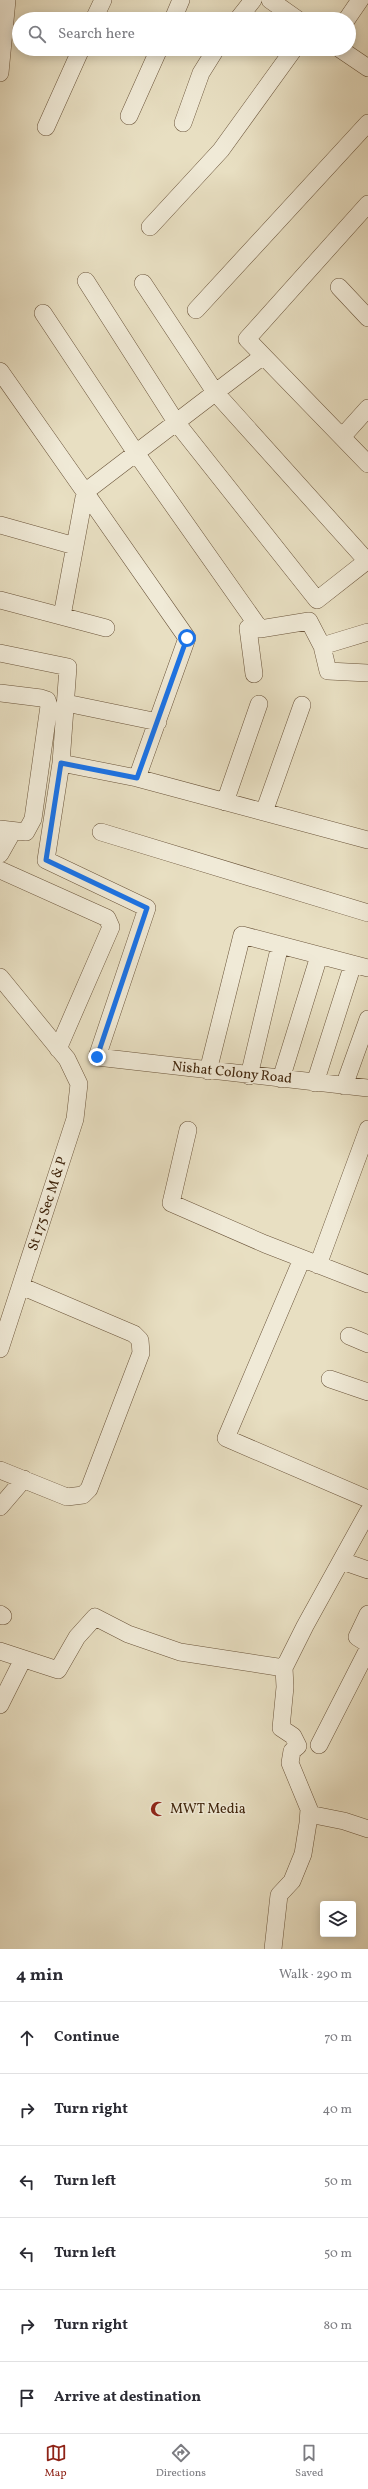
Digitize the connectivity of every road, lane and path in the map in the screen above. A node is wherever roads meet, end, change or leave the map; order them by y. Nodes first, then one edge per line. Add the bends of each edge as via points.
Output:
1 (7, 0) edge
2 (103, 0) edge
3 (181, 0) edge
4 (253, 0) edge
5 (270, 0) edge
6 (360, 0) edge
7 (97, 12) edge
8 (176, 12) edge
9 (244, 12) edge
10 (287, 12) edge
11 (352, 12) edge
12 (77, 56) edge
13 (156, 56) edge
14 (212, 56) edge
15 (289, 56) edge
16 (350, 56) edge
17 (368, 68) edge
18 (0, 73) edge
19 (129, 116) dead end
20 (183, 123) dead end
21 (368, 123) edge
22 (46, 127) dead end
23 (368, 204) edge
24 (150, 227) dead end
25 (86, 281) dead end
26 (143, 283) dead end
27 (339, 287) dead end
28 (196, 310) dead end
29 (43, 313) dead end
30 (368, 318) edge
31 (263, 356) junction
32 (0, 371) edge
33 (215, 392) junction
34 (368, 408) edge
35 (176, 422) junction
36 (342, 437) junction
37 (136, 453) junction
38 (368, 464) edge
39 (85, 492) junction
40 (0, 525) edge
41 (75, 546) junction
42 (368, 561) edge
43 (0, 600) edge
44 (62, 616) junction
45 (106, 628) dead end
46 (260, 629) junction
47 (368, 632) edge
48 (322, 646) junction
49 (0, 653) edge
50 (368, 673) edge
51 (254, 674) dead end
52 (0, 693) edge
53 (66, 703) junction
54 (259, 704) dead end
55 (302, 704) dead end
56 (158, 722) junction
57 (61, 763) junction
58 (137, 778) junction
59 (225, 802) junction
60 (264, 812) junction
61 (6, 830) edge
62 (101, 832) dead end
63 (368, 840) edge
64 (0, 854) edge
65 (0, 870) edge
66 (368, 913) edge
67 (280, 945) junction
68 (319, 956) junction
69 (360, 966) edge
70 (0, 977) edge
71 (367, 1023) edge
72 (63, 1054) junction
73 (208, 1071) junction
74 (249, 1076) junction
75 (281, 1079) junction
76 (315, 1082) junction
77 (344, 1086) junction
78 (368, 1088) edge
79 (368, 1129) edge
80 (188, 1130) dead end
81 (310, 1262) junction
82 (368, 1284) edge
83 (21, 1286) junction
84 (349, 1336) dead end
85 (368, 1344) edge
86 (0, 1349) edge
87 (330, 1379) dead end
88 (368, 1392) edge
89 (0, 1470) edge
90 (24, 1479) junction
91 (368, 1499) edge
92 (0, 1507) edge
93 (368, 1512) edge
94 (342, 1561) junction
95 (368, 1570) edge
96 (368, 1614) edge
97 (368, 1644) edge
98 (368, 1649) edge
99 (0, 1651) edge
100 (23, 1659) junction
101 (284, 1668) junction
102 (0, 1705) edge
103 (318, 1744) dead end
104 (309, 1814) junction
105 (368, 1829) edge
106 (273, 1949) edge

1 - 18 street
2 - 7 street
3 - 8 street
4 - 9 street
5 - 10 street
6 - 11 street
12 - 22 street
13 - 19 street
14 - 20 street via 201,73
15 - 24 street via 221,150
16 - 17 street
21 - 28 street
23 - 31 street via 247,339
25 - 35 street
26 - 33 street
27 - 30 street
29 - 37 street
31 - 33 street
31 - 36 street
32 - 39 street
33 - 35 street
33 - 42 street
34 - 36 street
35 - 37 street
35 - 42 street via 317,600
36 - 38 street
37 - 39 street
37 - 46 street
39 - 41 street
39 - 56 street via 187,638
40 - 41 street
41 - 44 street
43 - 44 street
44 - 45 street
46 - 48 street via 309,621
46 - 51 street via 248,628
47 - 48 street
48 - 50 street via 328,671
49 - 53 street via 68,667
52 - 61 street via 41,698 47,700 49,706 33,819 26,832
53 - 56 street
53 - 57 street
54 - 59 street
55 - 60 street
56 - 58 street
57 - 58 street
57 - 73 street, Nishat Colony Road via 46,860 147,908 97,1057
58 - 59 street
59 - 60 street
60 - 63 street
61 - 64 street
62 - 66 street
65 - 72 street via 106,918 111,927
67 - 68 street
67 - 73 street via 242,935
67 - 74 street
68 - 69 street
68 - 75 street
69 - 76 street
70 - 72 street, St 175 Sec M & P
71 - 77 street
72 - 83 street, St 175 Sec M & P via 79,1084 75,1119
73 - 74 street, Nishat Colony Road
74 - 75 street, Nishat Colony Road
75 - 76 street, Nishat Colony Road
76 - 77 street, Nishat Colony Road
77 - 78 street, Nishat Colony Road
79 - 81 street
80 - 81 street via 171,1202
81 - 82 street
81 - 91 street via 226,1438
83 - 86 street, St 175 Sec M & P
83 - 90 street via 134,1334 142,1346 89,1489 83,1495 67,1496
84 - 85 street
87 - 88 street
89 - 90 street
90 - 92 street
93 - 94 street
94 - 95 street
94 - 101 street
96 - 97 street via 357,1637
98 - 103 street
99 - 100 street
100 - 101 street via 58,1670 77,1637 95,1617 128,1634 180,1652
100 - 102 street
101 - 104 street via 281,1728 293,1736 298,1746 292,1751 290,1763
104 - 105 street via 344,1820
104 - 106 street via 303,1854 292,1881 280,1896

